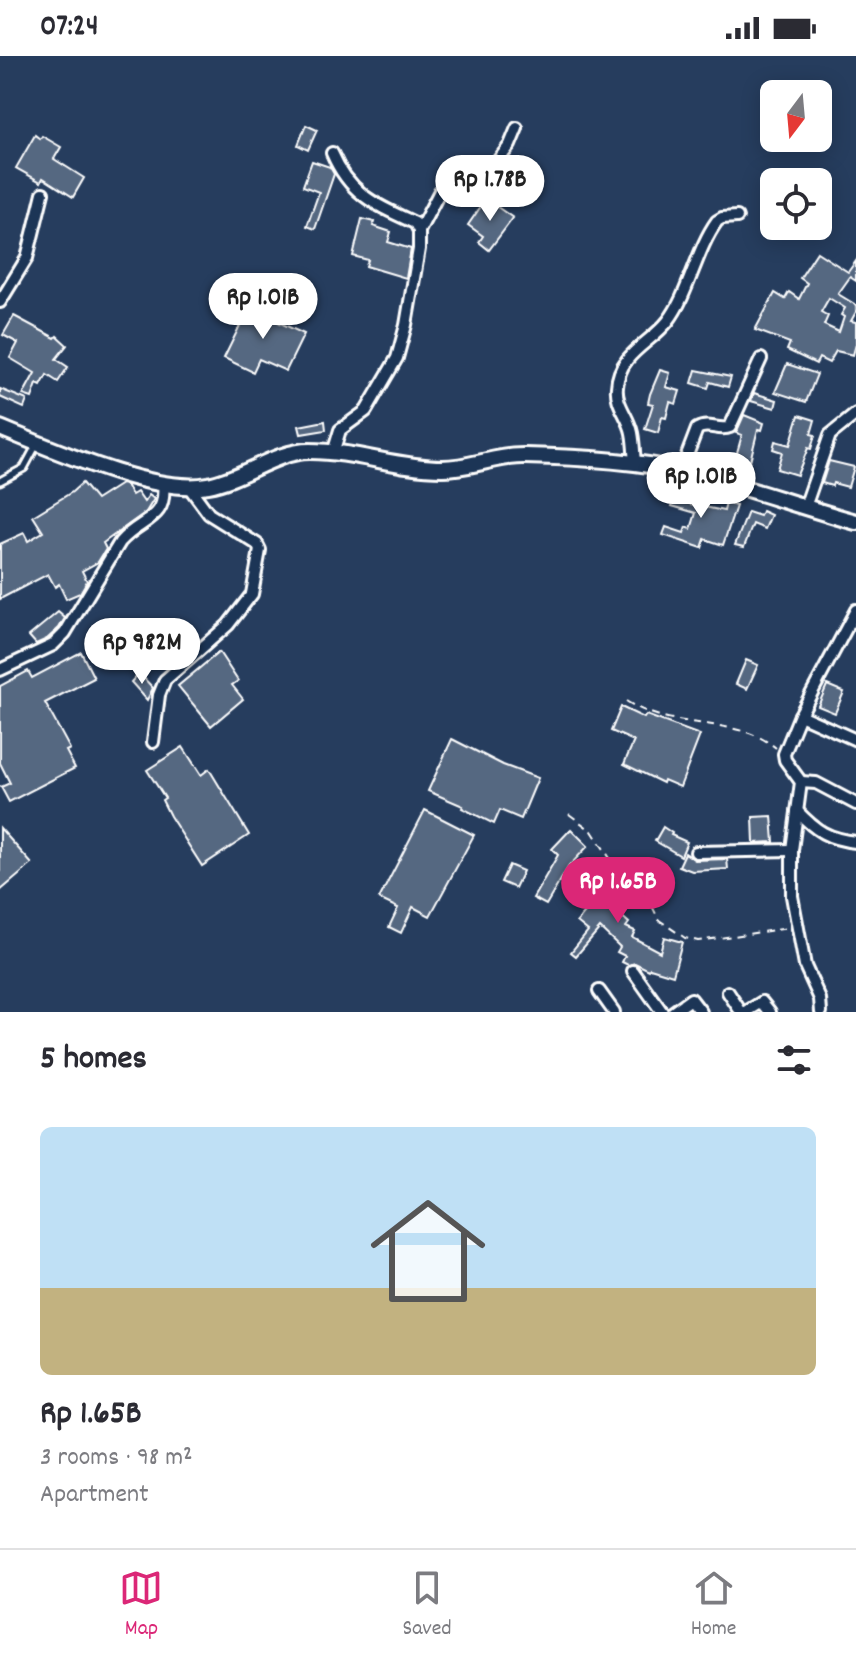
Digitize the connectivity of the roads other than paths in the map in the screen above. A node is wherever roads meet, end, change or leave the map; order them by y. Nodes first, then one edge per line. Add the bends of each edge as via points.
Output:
1 (517, 128) dead end
2 (332, 153) dead end
3 (43, 193) dead end
4 (737, 217) dead end
5 (419, 231) junction
6 (0, 302) edge
7 (761, 359) dead end
8 (856, 414) edge
9 (0, 428) edge
10 (38, 443) junction
11 (333, 453) junction
12 (635, 464) junction
13 (681, 471) junction
14 (0, 481) edge
15 (163, 485) junction
16 (189, 487) junction
17 (805, 507) junction
18 (856, 522) edge
19 (856, 610) edge
20 (844, 634) junction
21 (856, 639) edge
22 (0, 670) edge
23 (800, 715) junction
24 (856, 740) edge
25 (153, 742) dead end
26 (801, 782) junction
27 (856, 804) edge
28 (797, 811) junction
29 (856, 842) edge
30 (792, 850) junction
31 (696, 852) dead end
32 (633, 971) dead end
33 (599, 991) dead end
34 (728, 992) dead end
35 (611, 1011) edge
36 (662, 1012) edge
37 (673, 1012) edge
38 (701, 1012) edge
39 (743, 1012) edge
40 (770, 1012) edge
41 (821, 1012) edge

1 - 5 street via 497,162 440,191
2 - 5 street via 351,184 386,211 415,223
3 - 6 street via 27,258
4 - 12 street via 717,221 673,313 622,366 617,395 632,433
5 - 11 street via 397,358 366,411 340,430
7 - 13 street via 730,427 697,429
8 - 17 street via 830,435
9 - 10 street
10 - 14 lane via 24,468
10 - 15 street
11 - 12 street via 441,468 507,456
11 - 16 street via 298,453 231,480
12 - 13 street
13 - 17 street
15 - 16 street
15 - 22 street via 160,510 120,542 65,633 53,645
16 - 25 street via 209,514 257,544 257,573 252,594 228,625 165,680
17 - 18 street
19 - 20 street
20 - 21 street
20 - 23 street
23 - 24 street
23 - 26 street via 784,754
26 - 27 street via 818,784
26 - 28 street
28 - 29 street via 834,840
28 - 30 street
30 - 31 street
30 - 41 street via 796,927
32 - 36 street
33 - 35 street
34 - 39 street
37 - 38 street via 691,999
39 - 40 street via 762,1002

